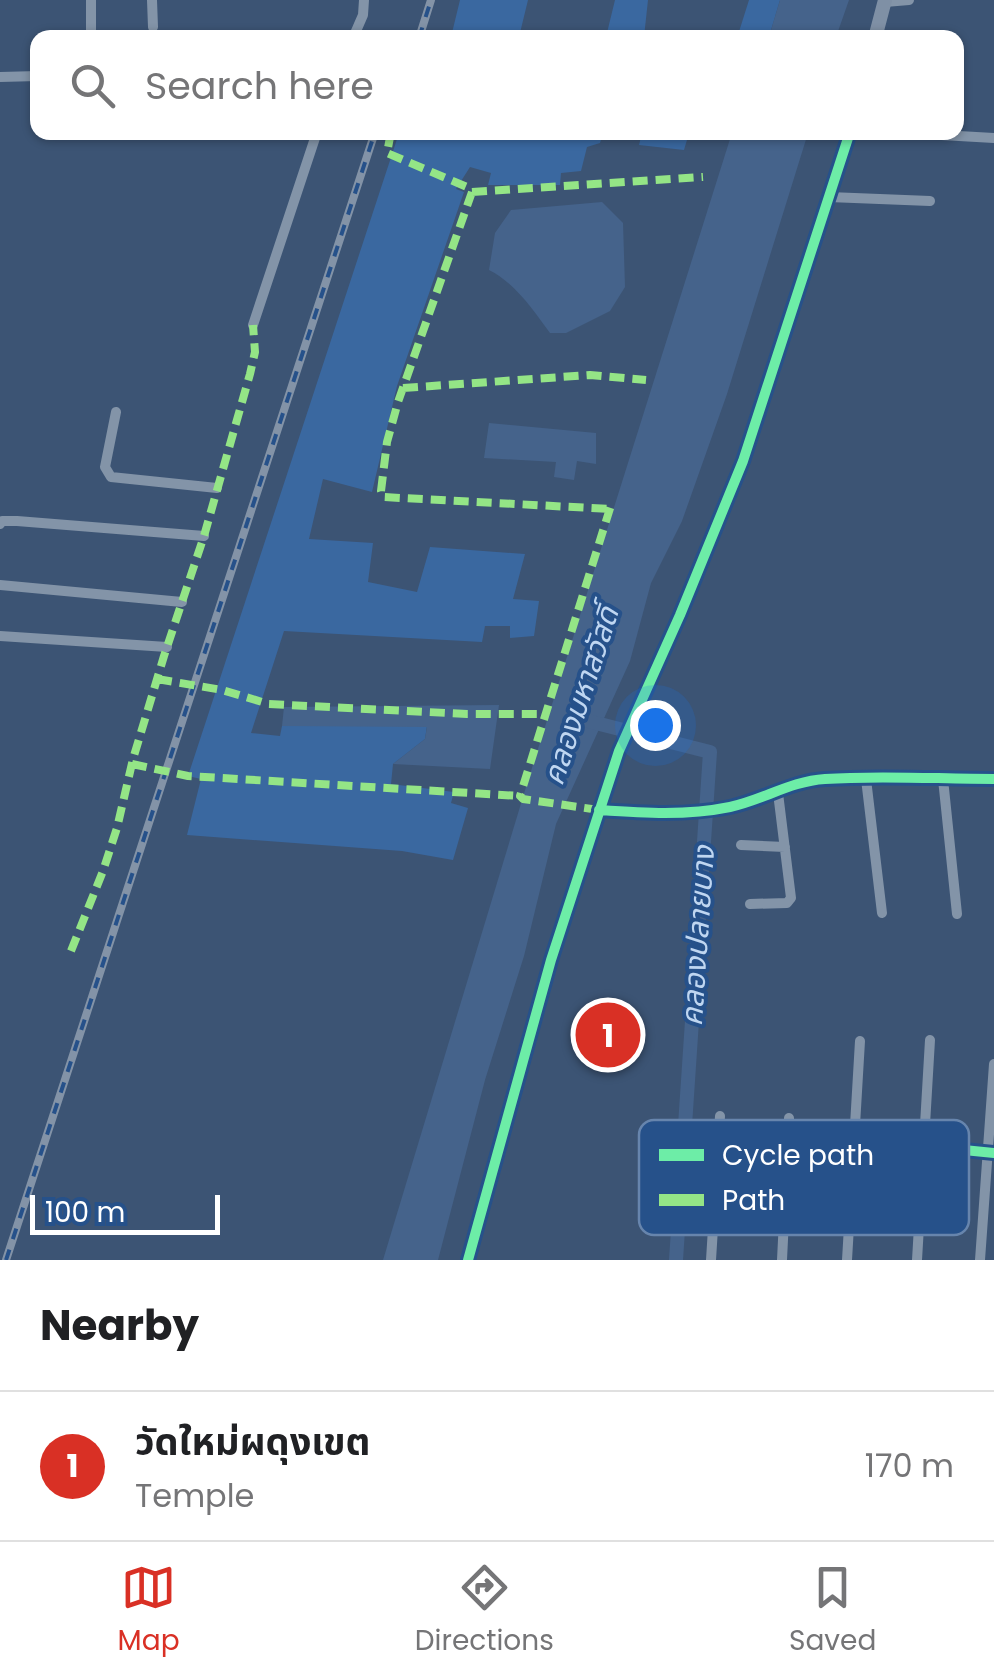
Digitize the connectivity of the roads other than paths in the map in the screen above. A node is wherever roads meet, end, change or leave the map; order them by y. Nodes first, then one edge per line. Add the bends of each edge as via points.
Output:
1 (90, 0) edge
2 (152, 0) edge
3 (364, 0) edge
4 (909, 0) edge
5 (885, 1) edge
6 (153, 27) dead end
7 (91, 30) edge
8 (356, 30) edge
9 (877, 30) edge
10 (30, 76) edge
11 (0, 78) edge
12 (964, 136) edge
13 (994, 138) edge
14 (315, 140) edge
15 (847, 140) edge
16 (829, 197) junction
17 (930, 202) dead end
18 (253, 324) dead end
19 (116, 412) dead end
20 (217, 488) dead end
21 (0, 524) edge
22 (204, 536) dead end
23 (0, 585) edge
24 (182, 602) dead end
25 (0, 636) edge
26 (167, 647) dead end
27 (994, 778) edge
28 (866, 779) junction
29 (943, 779) junction
30 (778, 793) junction
31 (599, 810) junction
32 (741, 845) dead end
33 (785, 847) junction
34 (750, 904) dead end
35 (882, 913) dead end
36 (956, 914) dead end
37 (930, 1040) dead end
38 (860, 1041) dead end
39 (994, 1064) edge
40 (720, 1116) dead end
41 (720, 1120) edge
42 (856, 1120) edge
43 (925, 1120) edge
44 (990, 1152) edge
45 (713, 1235) edge
46 (783, 1235) edge
47 (849, 1235) edge
48 (919, 1235) edge
49 (468, 1260) edge
50 (711, 1260) edge
51 (782, 1260) edge
52 (848, 1260) edge
53 (917, 1260) edge
54 (980, 1260) edge

1 - 7 street
2 - 6 street
3 - 8 street
4 - 5 street
5 - 9 street
10 - 11 street
12 - 13 street
14 - 18 street
15 - 16 street
16 - 17 street
16 - 31 street via 743,461
19 - 20 street via 105,468 110,476
21 - 22 street
23 - 24 street
25 - 26 street
27 - 29 street
28 - 29 street
28 - 30 street via 824,779
28 - 35 street
29 - 36 street
30 - 31 street via 689,812
30 - 33 street
31 - 49 street via 550,960
32 - 33 street
33 - 34 street via 790,902
37 - 43 street
38 - 42 street
39 - 44 street
40 - 41 street
44 - 54 street
45 - 50 street
46 - 51 street
47 - 52 street
48 - 53 street

